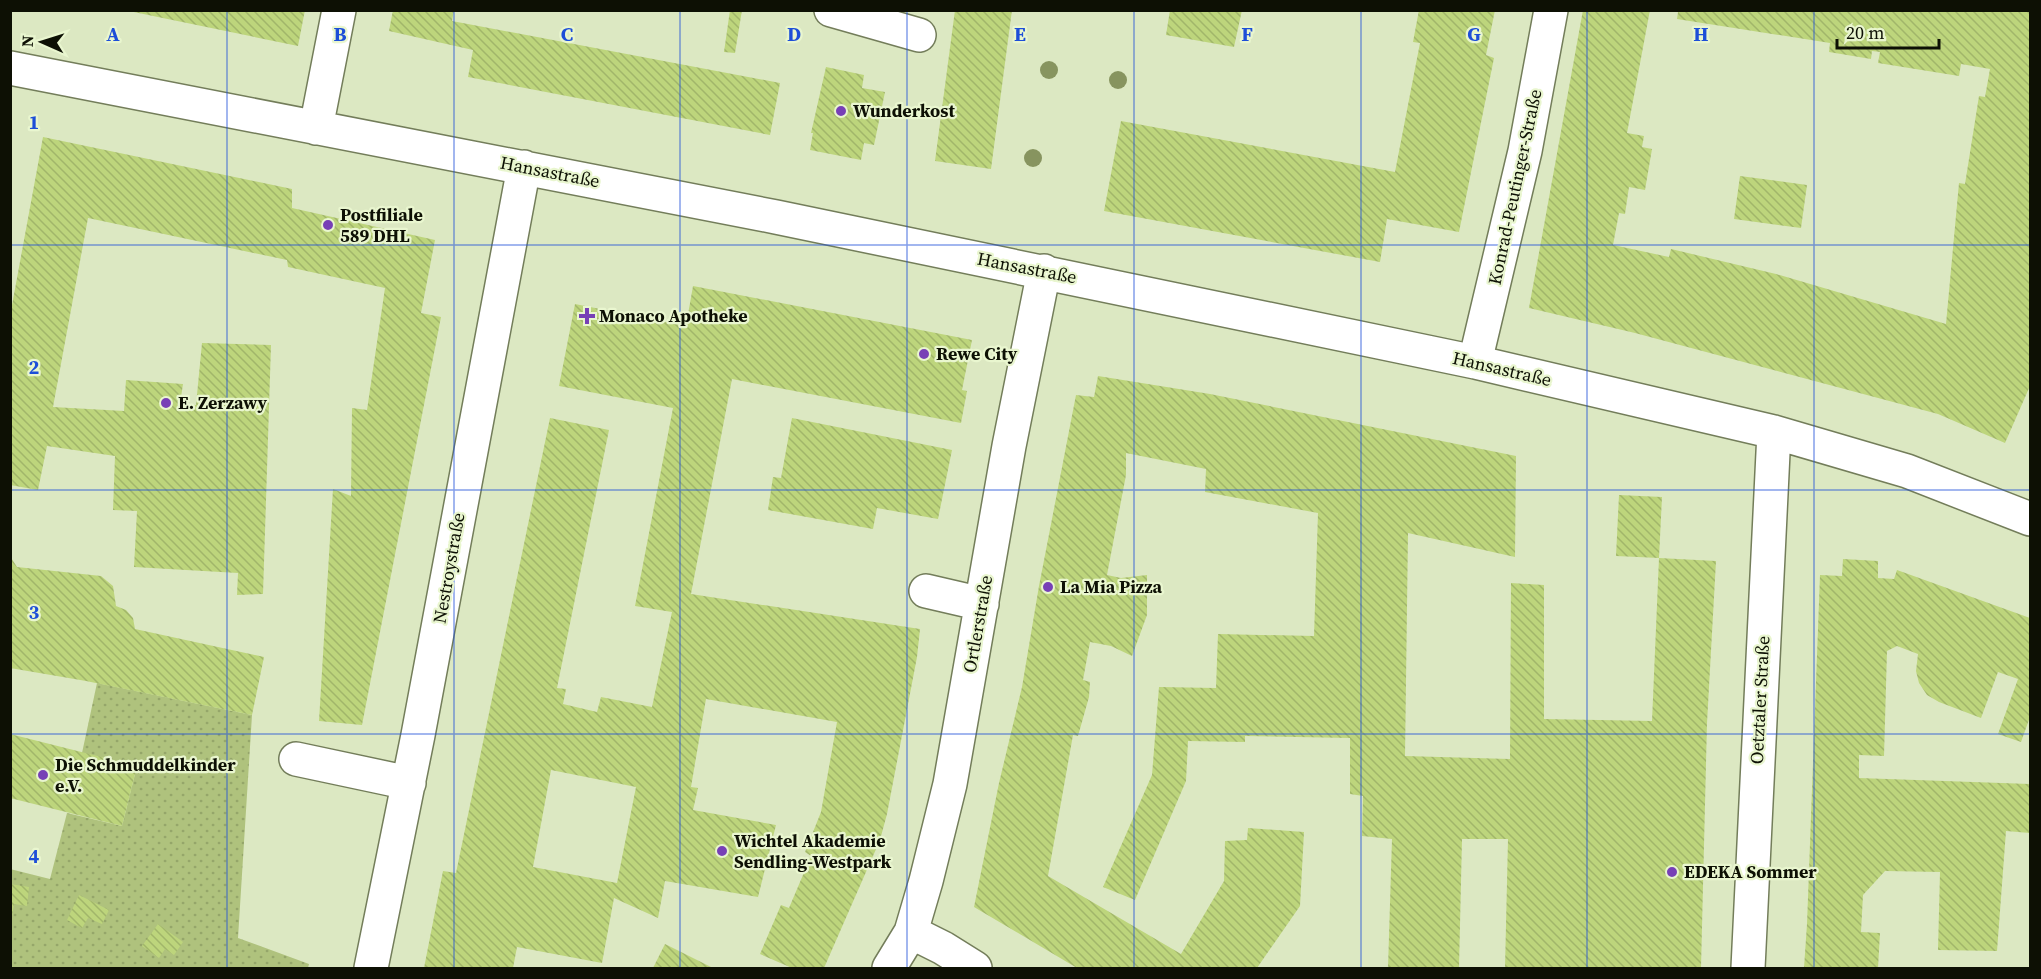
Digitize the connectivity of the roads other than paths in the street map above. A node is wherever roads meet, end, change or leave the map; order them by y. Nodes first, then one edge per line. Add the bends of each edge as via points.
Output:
1 (339, 10) edge
2 (831, 10) edge
3 (1551, 10) edge
4 (919, 35) dead end
5 (10, 68) edge
6 (316, 128) junction
7 (524, 167) junction
8 (1044, 271) junction
9 (1475, 363) junction
10 (1774, 432) junction
11 (2031, 519) edge
12 (926, 591) dead end
13 (982, 604) junction
14 (296, 759) dead end
15 (409, 783) junction
16 (911, 932) junction
17 (371, 969) edge
18 (889, 969) edge
19 (975, 969) edge
20 (1748, 969) edge

1 - 6 street
2 - 4 street
3 - 9 street, Konrad-Peutinger-Straße via 1525,151
5 - 6 street, Hansastraße
6 - 7 street, Hansastraße
7 - 8 street, Hansastraße
7 - 15 street, Nestroystraße
8 - 9 street, Hansastraße
8 - 13 street, Ortlerstraße
9 - 10 street, Hansastraße
10 - 11 street, Hansastraße via 1907,471
10 - 20 street, Oetztaler Straße
12 - 13 street
13 - 16 street, Ortlerstraße via 950,784
14 - 15 street
15 - 17 street, Nestroystraße
16 - 18 street, Ortlerstraße
16 - 19 street

